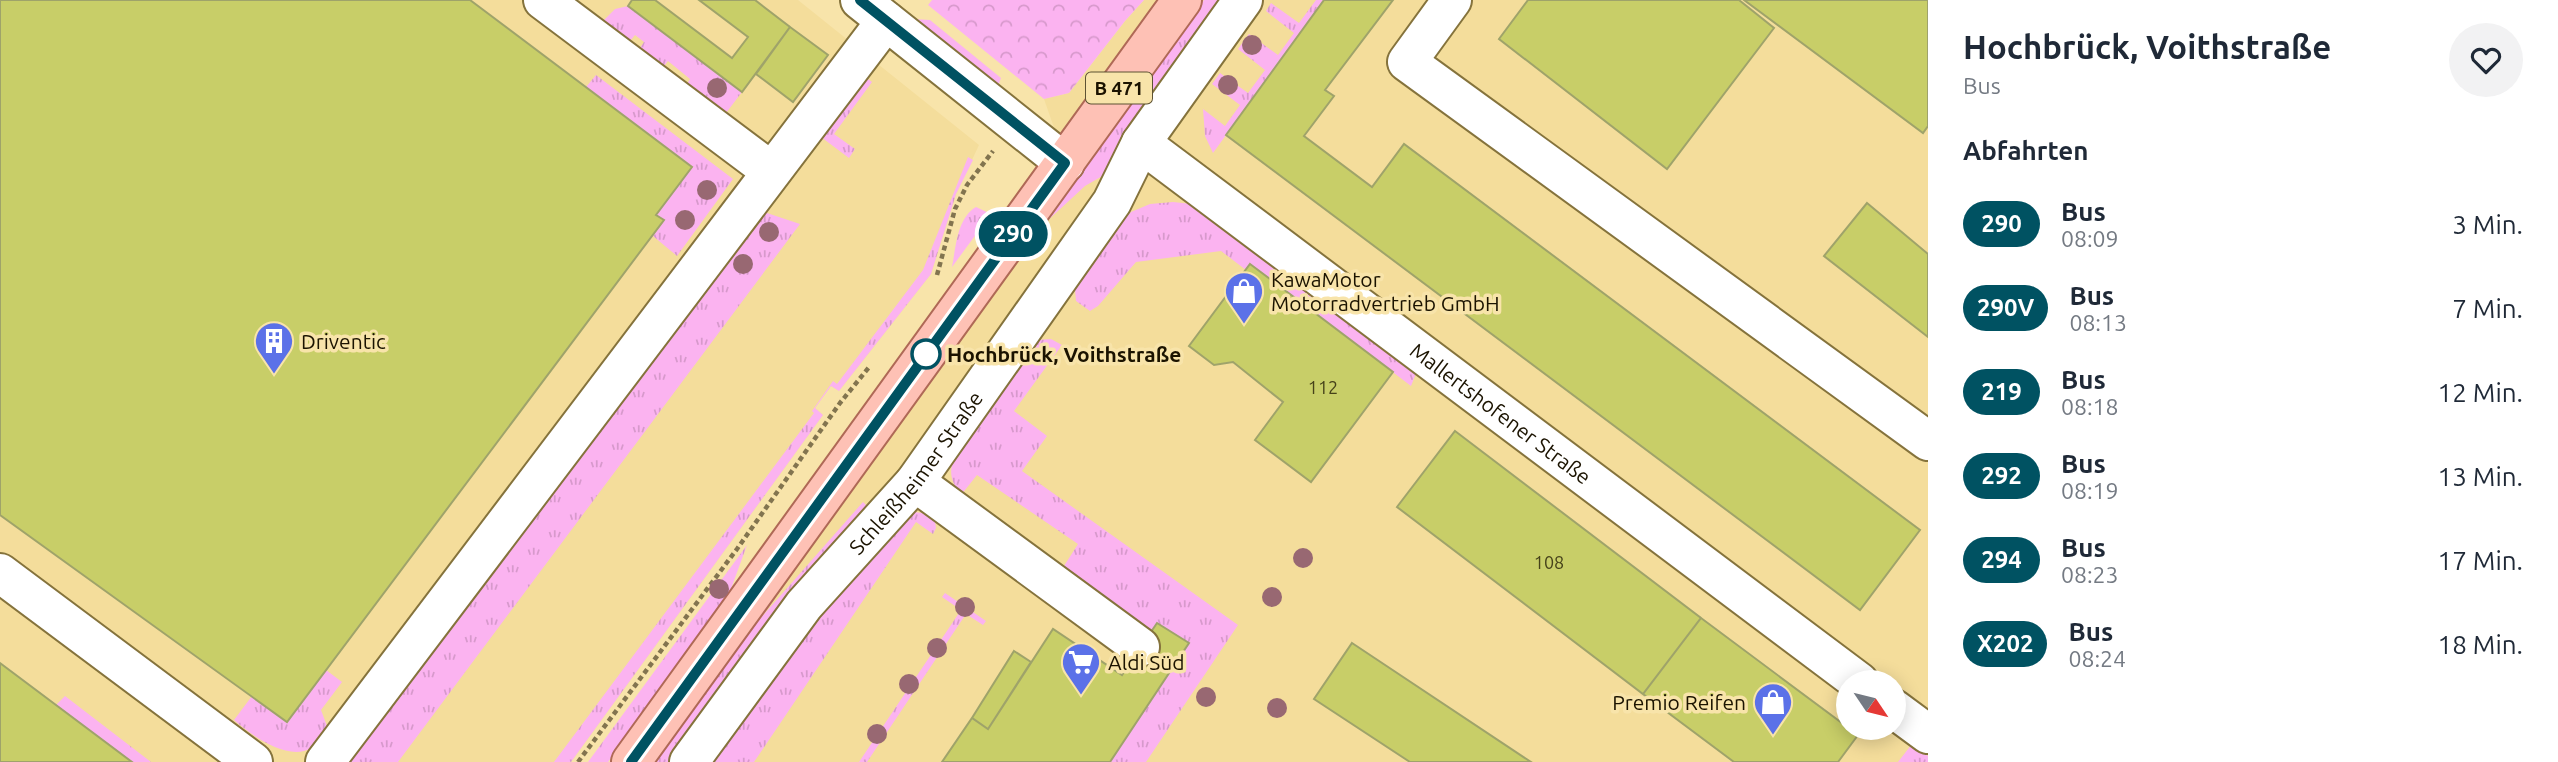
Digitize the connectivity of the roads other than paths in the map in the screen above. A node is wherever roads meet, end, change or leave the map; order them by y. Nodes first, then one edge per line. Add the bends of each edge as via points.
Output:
1 (543, 0) edge
2 (1182, 0) edge
3 (1243, 0) edge
4 (1452, 0) edge
5 (873, 10) edge
6 (1142, 142) junction
7 (1065, 163) junction
8 (771, 171) junction
9 (1928, 441) edge
10 (915, 482) junction
11 (0, 573) edge
12 (1140, 648) dead end
13 (1843, 670) edge
14 (1906, 718) edge
15 (1928, 734) edge
16 (253, 762) edge
17 (325, 762) edge
18 (631, 762) edge
19 (689, 762) edge

1 - 8 street
2 - 7 main road, B 471
3 - 6 street, Schleißheimer Straße
4 - 9 street via 1407,62
5 - 7 street
5 - 8 street
6 - 10 street, Schleißheimer Straße via 1112,202
6 - 13 street, Mallertshofener Straße
7 - 18 main road, B 471
8 - 17 street
10 - 12 street
10 - 19 street, Schleißheimer Straße via 804,605
11 - 16 street
14 - 15 street

